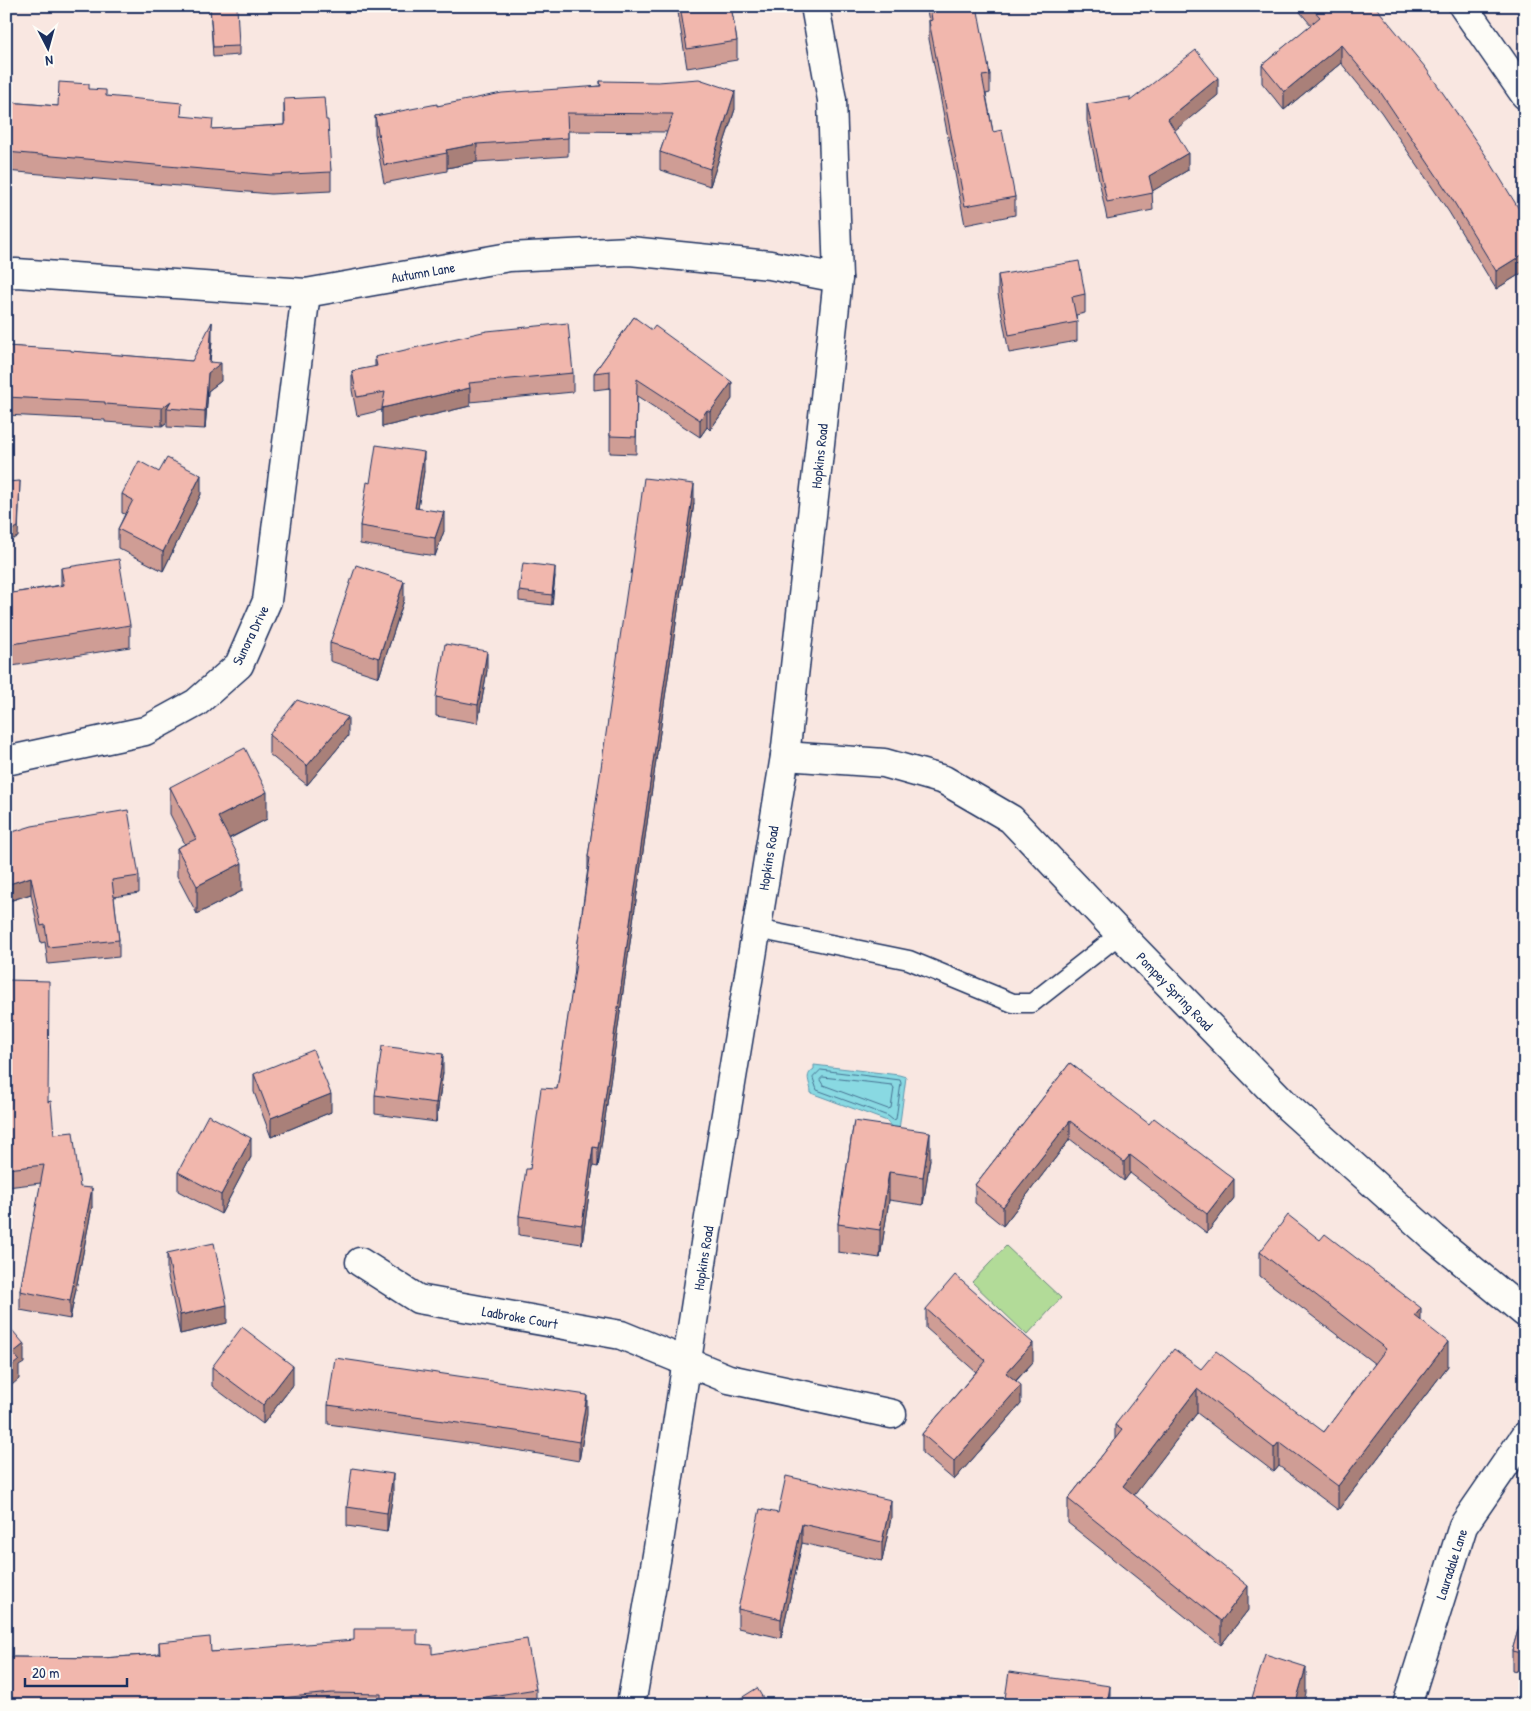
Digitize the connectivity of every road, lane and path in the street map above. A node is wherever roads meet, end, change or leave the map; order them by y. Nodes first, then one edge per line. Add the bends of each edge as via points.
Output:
1 (815, 6) edge
2 (1463, 6) edge
3 (1525, 95) edge
4 (6, 274) edge
5 (838, 278) junction
6 (306, 293) junction
7 (785, 756) junction
8 (6, 761) edge
9 (757, 929) junction
10 (1120, 934) junction
11 (360, 1262) dead end
12 (1525, 1313) edge
13 (687, 1361) junction
14 (892, 1414) dead end
15 (1525, 1436) edge
16 (631, 1705) edge
17 (1407, 1705) edge

1 - 5 street, Hopkins Road via 832,100
2 - 3 street
4 - 6 street, Autumn Lane
5 - 6 street, Autumn Lane via 770,265 630,251 509,257
5 - 7 street, Hopkins Road
6 - 8 street, Sunora Drive via 267,601 239,665 196,703 145,731
7 - 9 street, Hopkins Road
7 - 10 street, Pompey Spring Road via 884,763 944,780 1011,819
9 - 10 lane via 909,960 1013,1003 1032,1003
9 - 13 street, Hopkins Road
10 - 12 street, Pompey Spring Road via 1289,1108 1434,1238
11 - 13 street, Ladbroke Court via 418,1299 621,1335
13 - 14 street, Ladbroke Court via 744,1383
13 - 16 street, Hopkins Road
15 - 17 street, Lauradale Lane via 1462,1526

